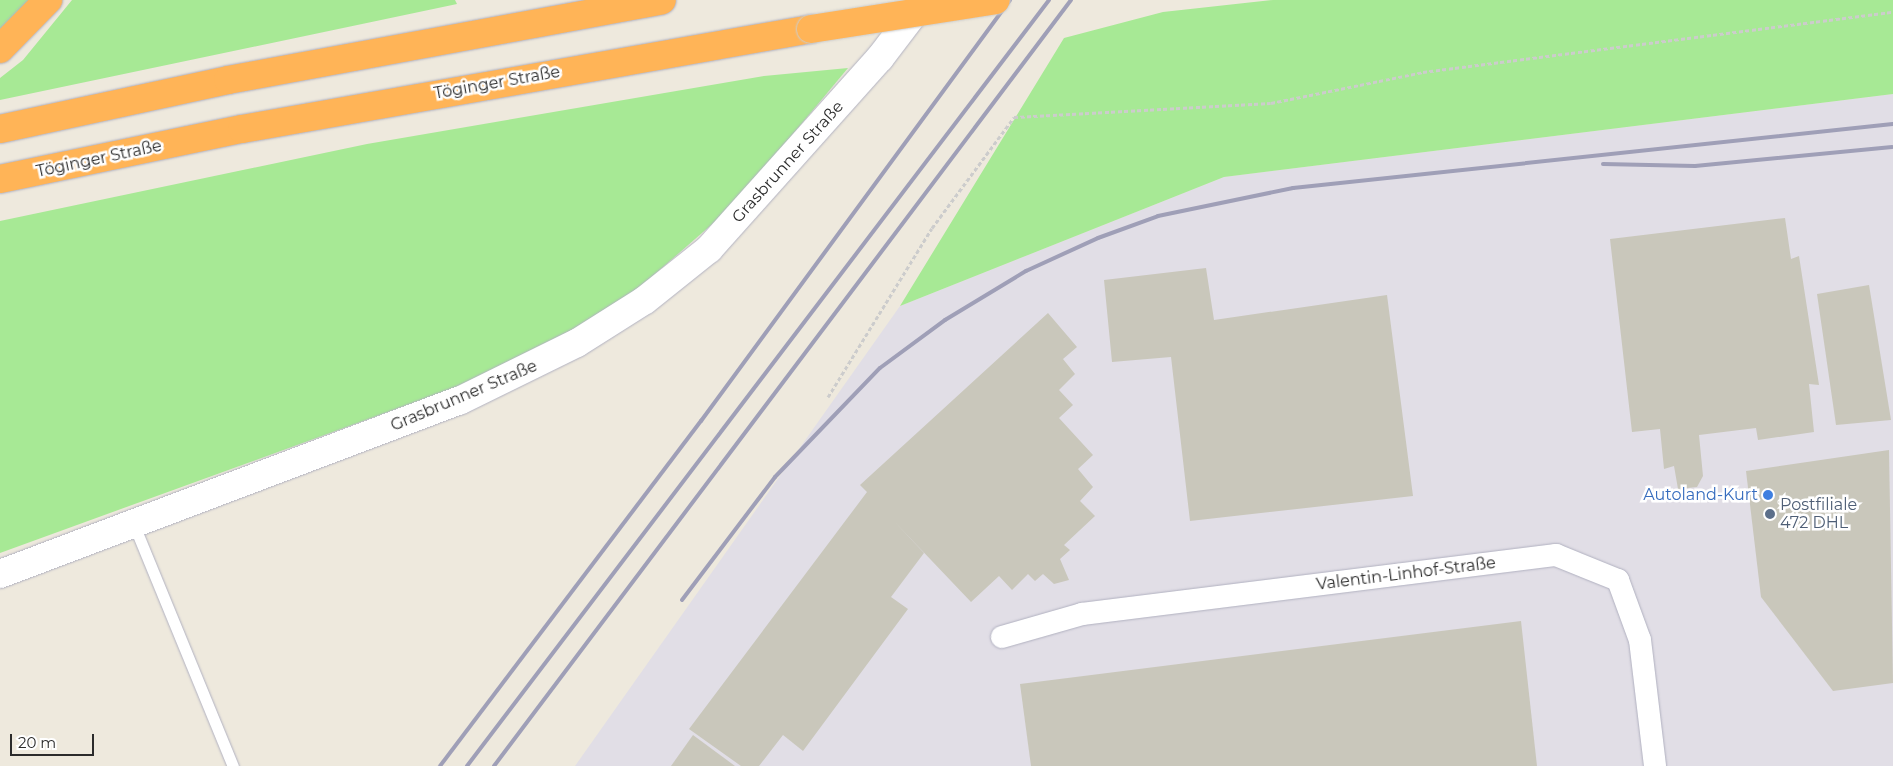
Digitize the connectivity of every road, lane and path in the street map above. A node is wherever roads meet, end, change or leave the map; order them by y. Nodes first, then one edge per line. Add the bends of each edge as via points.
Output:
1 (48, 0) edge
2 (662, 0) edge
3 (924, 0) edge
4 (996, 0) edge
5 (1893, 12) edge
6 (0, 48) edge
7 (0, 129) edge
8 (0, 180) edge
9 (828, 397) dead end
10 (134, 525) junction
11 (0, 574) edge
12 (1002, 636) dead end
13 (233, 766) edge
14 (1655, 766) edge

1 - 6 highway
2 - 7 highway via 228,80
3 - 10 street, Grasbrunner Straße via 880,58 709,249 645,300 511,379
4 - 8 highway, Töginger Straße, bridge via 811,29 242,129
5 - 9 path via 1423,72 1271,103 1014,118 932,228
10 - 11 street, Grasbrunner Straße
10 - 13 lane
12 - 14 street, Valentin-Linhof-Straße via 1082,614 1556,555 1618,580 1640,640

